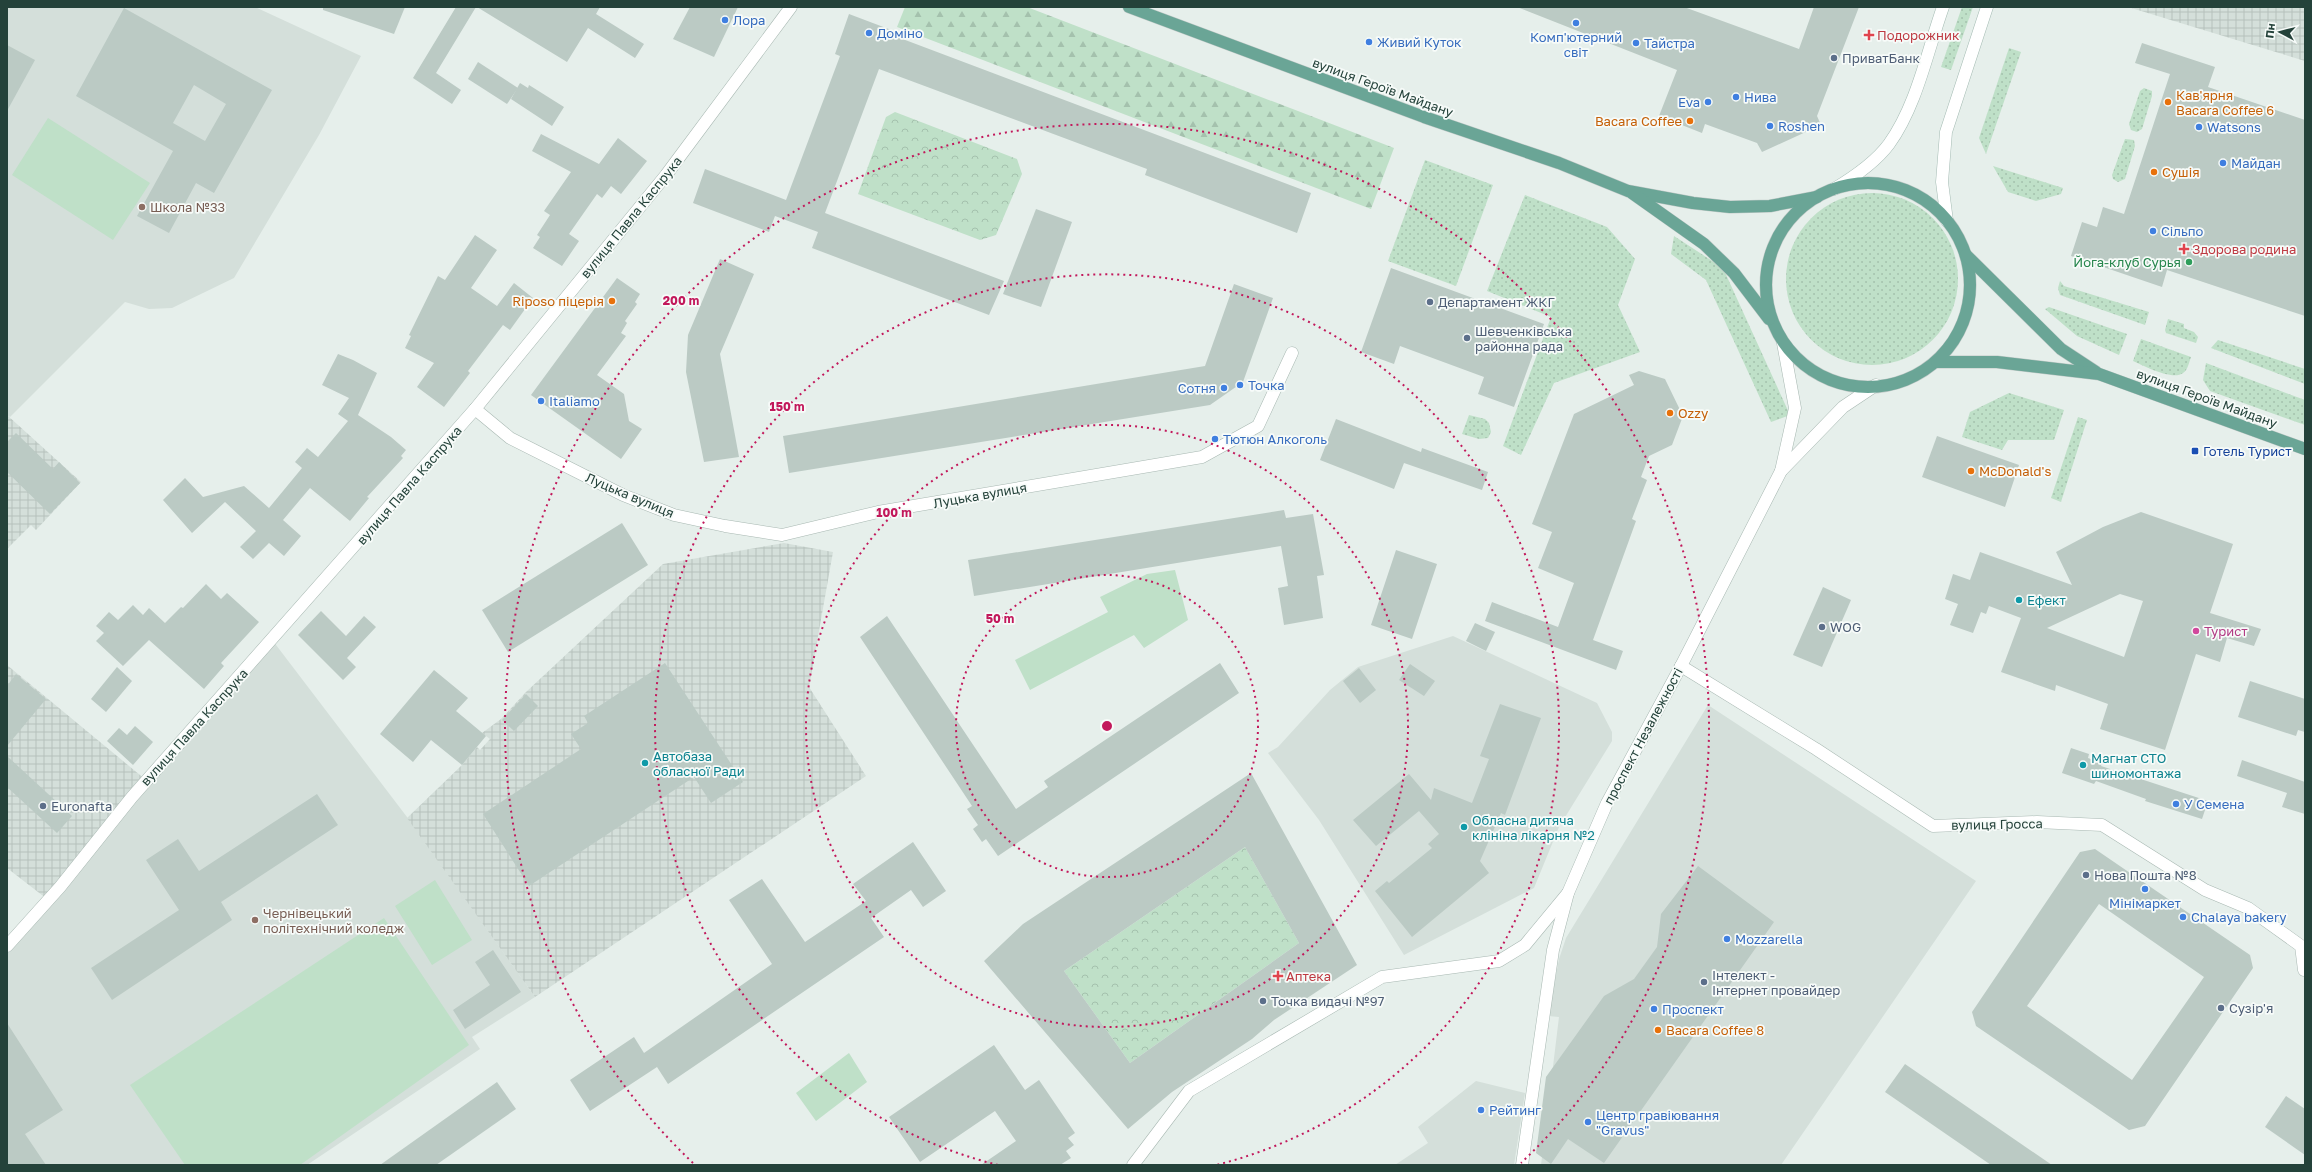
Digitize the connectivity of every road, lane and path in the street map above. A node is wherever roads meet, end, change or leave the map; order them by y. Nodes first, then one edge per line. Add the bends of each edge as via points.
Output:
1 (791, 7) edge
2 (1129, 7) edge
3 (1943, 7) edge
4 (1987, 7) edge
5 (1834, 189) junction
6 (1628, 190) junction
7 (1817, 197) junction
8 (1947, 221) junction
9 (1965, 255) junction
10 (1772, 323) junction
11 (1783, 343) junction
12 (1292, 353) dead end
13 (1937, 362) junction
14 (2099, 374) junction
15 (1876, 385) junction
16 (475, 409) junction
17 (2305, 448) edge
18 (1781, 471) junction
19 (1681, 666) junction
20 (1568, 892) junction
21 (7, 946) edge
22 (2304, 970) edge
23 (1133, 1165) edge
24 (1522, 1165) edge

1 - 16 street, вулиця Павла Каспрука via 666,175
2 - 6 main road, вулиця Героїв Майдану
3 - 5 street via 1906,112 1888,145 1856,175
4 - 8 street via 1946,132 1942,182
5 - 7 main road
5 - 8 main road via 1866,184 1891,186 1909,192 1926,202
6 - 7 main road via 1693,203 1730,207 1770,206
6 - 10 main road via 1704,244 1734,273
7 - 10 main road via 1791,218 1778,236 1770,257 1766,279 1766,302
8 - 9 main road via 1958,237
9 - 13 main road via 1970,293 1966,312 1953,342
9 - 14 main road via 2061,349
10 - 11 main road
11 - 15 main road via 1802,364 1834,383 1855,388
11 - 18 street via 1794,408
12 - 16 street, Луцька вулиця via 1258,426 1202,457 878,512 782,535 674,515 623,495 510,438
13 - 14 main road via 1997,362
13 - 15 main road via 1919,375
14 - 17 main road, вулиця Героїв Майдану
15 - 18 street via 1843,408
16 - 21 street, вулиця Павла Каспрука via 132,797 60,887
18 - 19 street, проспект Незалежності
19 - 20 street, проспект Незалежності via 1607,803
19 - 22 street, вулиця Гросса via 1816,749 1932,826 2037,822 2102,825 2205,890 2254,912 2301,946
20 - 23 street, проспект Незалежності via 1525,945 1499,961 1382,977 1189,1091
20 - 24 street via 1553,950

